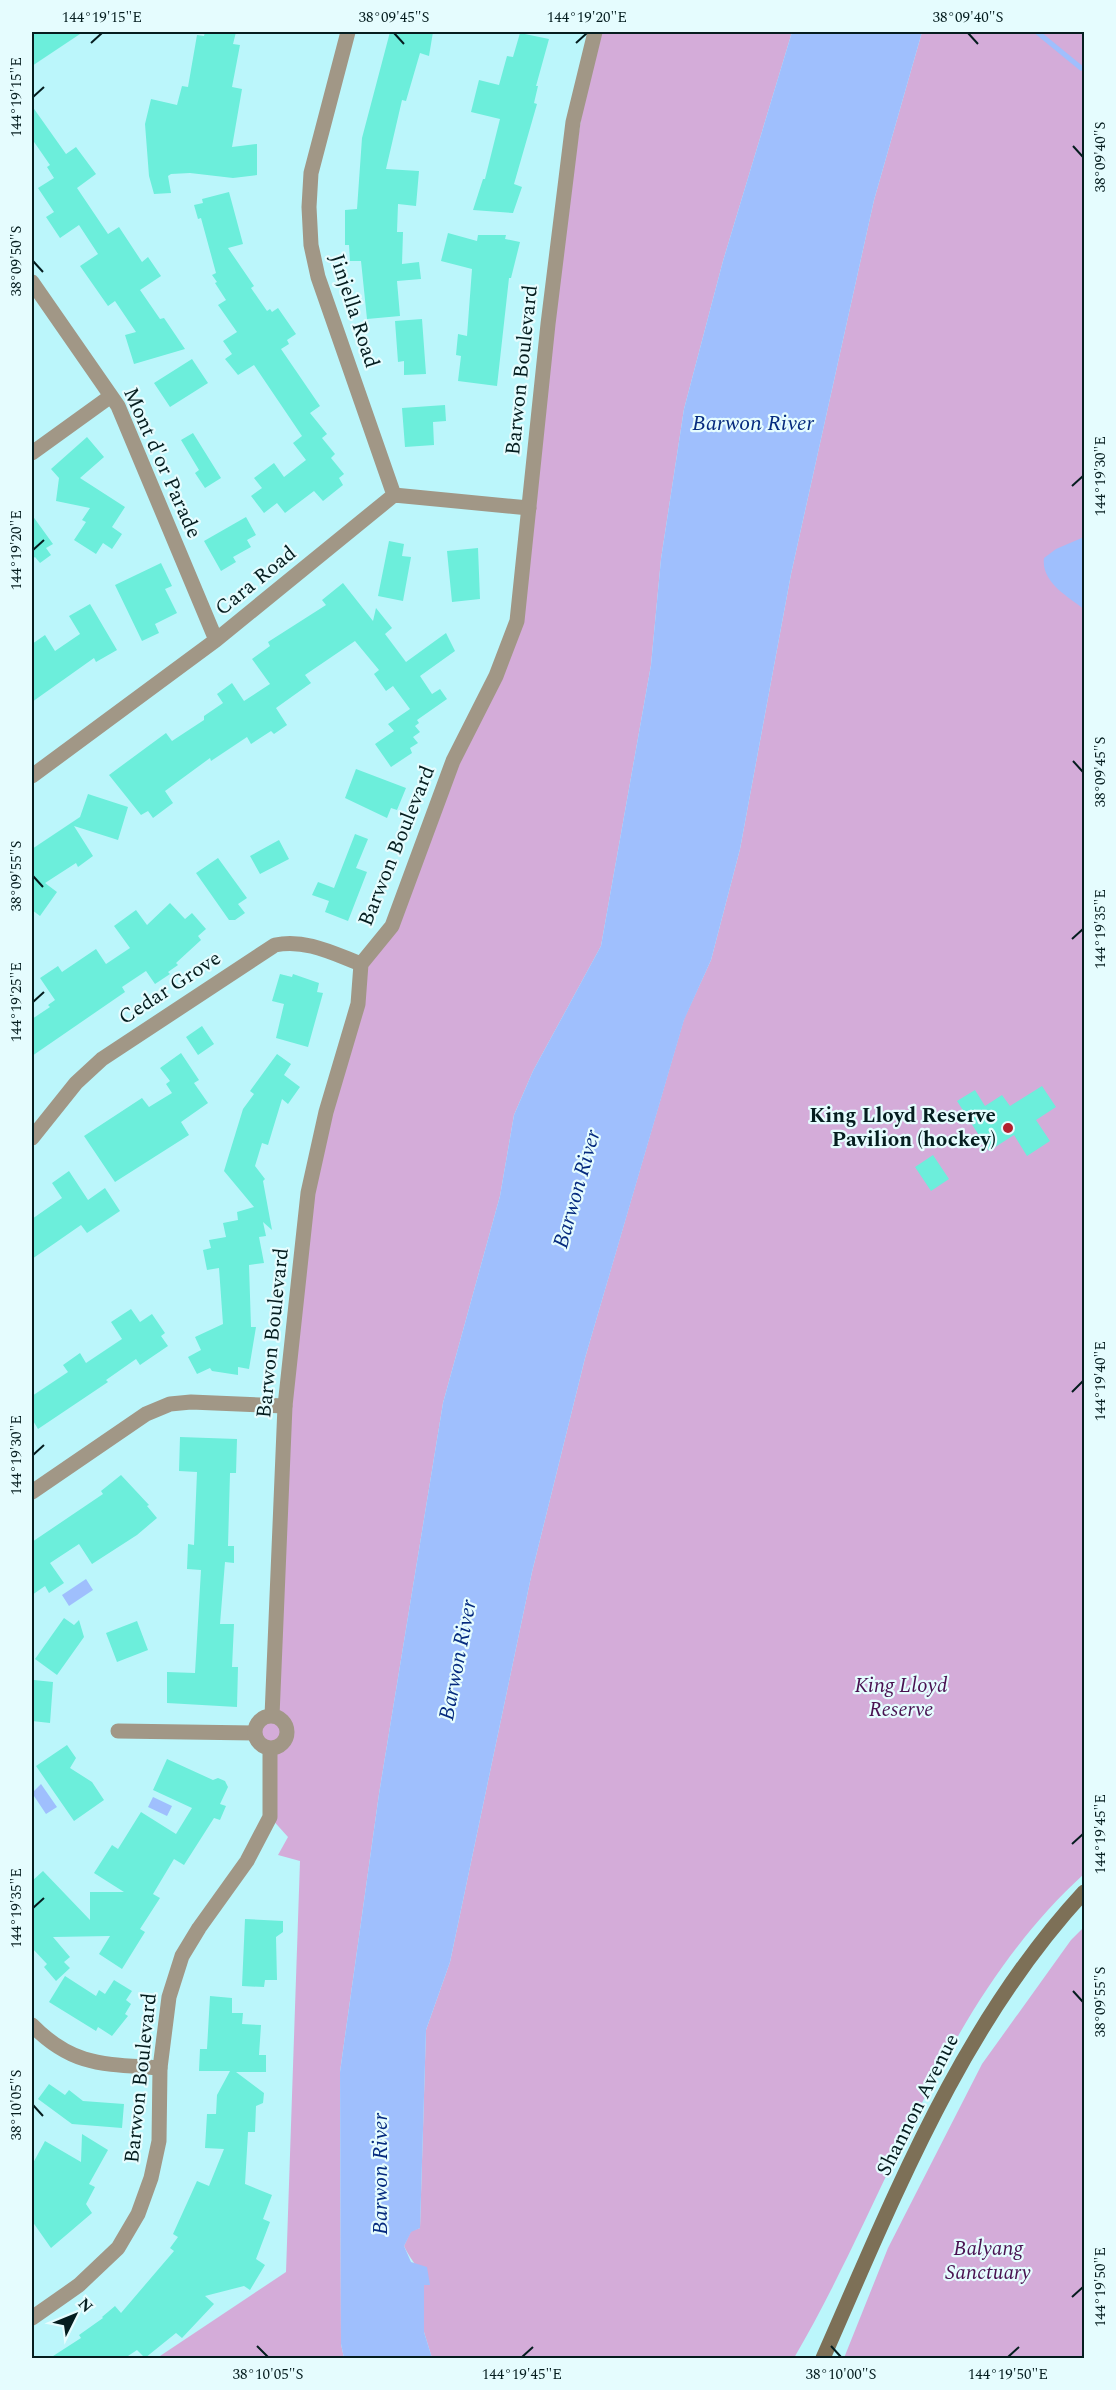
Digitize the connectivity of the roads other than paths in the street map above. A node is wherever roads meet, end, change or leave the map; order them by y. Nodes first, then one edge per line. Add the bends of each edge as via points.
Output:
1 (348, 32) edge
2 (595, 32) edge
3 (32, 282) edge
4 (111, 396) junction
5 (32, 453) edge
6 (394, 495) junction
7 (529, 508) junction
8 (216, 640) junction
9 (32, 776) edge
10 (361, 964) junction
11 (32, 1138) edge
12 (285, 1406) junction
13 (32, 1492) edge
14 (272, 1716) junction
15 (118, 1731) dead end
16 (254, 1733) junction
17 (270, 1748) junction
18 (1084, 1892) edge
19 (32, 2025) edge
20 (160, 2068) junction
21 (32, 2318) edge
22 (823, 2358) edge

1 - 6 street, Jinjella Road via 311,173 311,245 318,277
2 - 7 street, Barwon Boulevard via 573,122
3 - 4 street, Mont d'or Parade
4 - 5 street
4 - 8 street, Mont d'or Parade
6 - 7 street
6 - 8 street, Cara Road
7 - 10 street, Barwon Boulevard via 512,639 453,761 392,926
8 - 9 street, Cara Road
10 - 11 street, Cedar Grove via 309,944 274,945 102,1059 76,1083
10 - 12 street, Barwon Boulevard via 358,1004 326,1112 308,1193
12 - 13 street via 170,1404 146,1414
12 - 14 street, Barwon Boulevard
14 - 16 street via 261,1719
14 - 17 street via 282,1720 286,1730 280,1745
15 - 16 street
16 - 17 street via 258,1742
17 - 20 street, Barwon Boulevard via 270,1816 248,1861 182,1956 169,1997
18 - 22 main road, Shannon Avenue via 1018,1972 961,2061 917,2146
19 - 20 street via 49,2043 90,2063
20 - 21 street, Barwon Boulevard via 159,2141 138,2214 118,2248 79,2285

